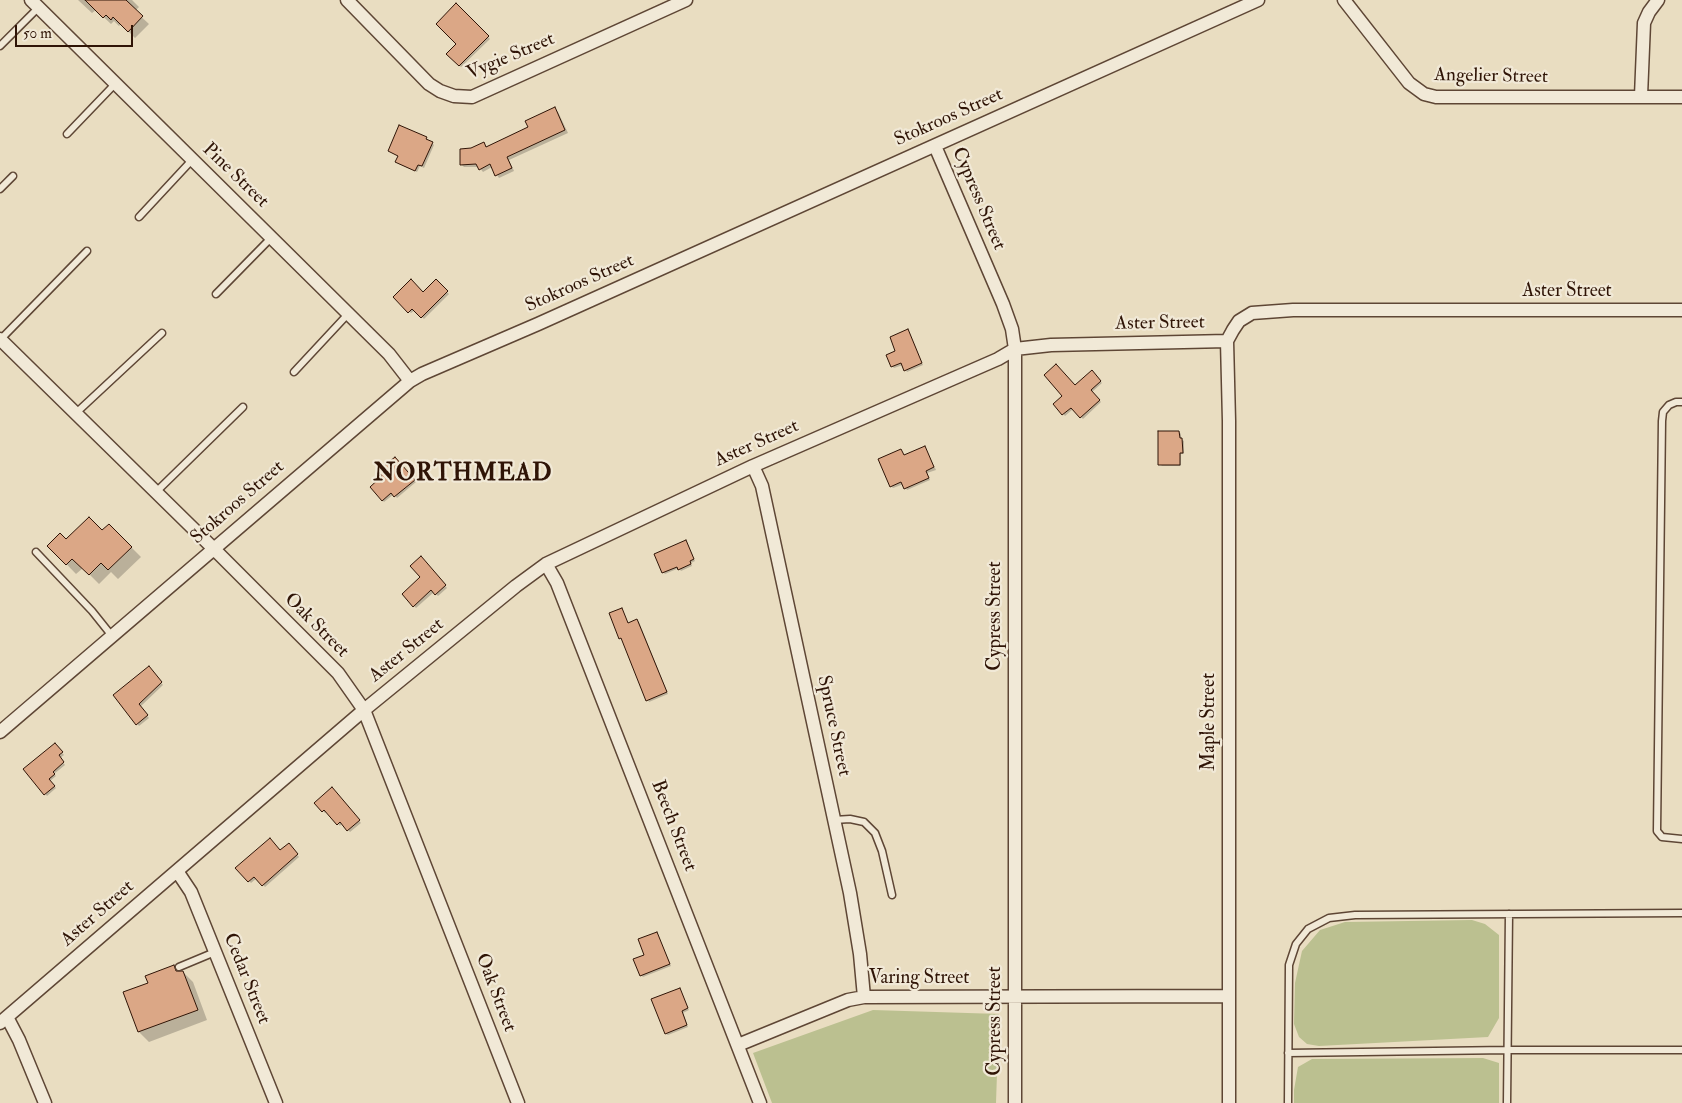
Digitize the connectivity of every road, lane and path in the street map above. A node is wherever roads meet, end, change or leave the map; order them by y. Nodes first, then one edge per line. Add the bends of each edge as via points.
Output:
1 (347, 0) edge
2 (686, 0) edge
3 (1258, 0) edge
4 (1344, 0) edge
5 (1658, 0) edge
6 (35, 4) edge
7 (0, 46) edge
8 (115, 84) junction
9 (1641, 96) junction
10 (1682, 97) edge
11 (67, 134) dead end
12 (935, 146) junction
13 (192, 160) junction
14 (13, 176) dead end
15 (0, 189) edge
16 (139, 217) dead end
17 (271, 238) junction
18 (87, 251) dead end
19 (216, 294) dead end
20 (1682, 310) edge
21 (348, 314) junction
22 (162, 333) dead end
23 (0, 339) edge
24 (1227, 341) junction
25 (1015, 349) junction
26 (294, 372) dead end
27 (410, 381) junction
28 (1682, 402) edge
29 (242, 407) dead end
30 (76, 414) junction
31 (753, 466) junction
32 (156, 492) junction
33 (214, 549) junction
34 (36, 552) dead end
35 (546, 564) junction
36 (112, 636) junction
37 (364, 710) junction
38 (3, 725) edge
39 (834, 820) junction
40 (1682, 839) edge
41 (177, 871) junction
42 (892, 895) dead end
43 (1682, 913) edge
44 (1509, 914) junction
45 (215, 952) junction
46 (179, 967) dead end
47 (1229, 996) junction
48 (864, 997) junction
49 (1014, 998) junction
50 (3, 1020) edge
51 (738, 1045) junction
52 (1508, 1050) junction
53 (1682, 1050) edge
54 (1288, 1053) junction
55 (45, 1103) edge
56 (276, 1103) edge
57 (518, 1103) edge
58 (760, 1103) edge
59 (1015, 1103) edge
60 (1229, 1103) edge
61 (1288, 1103) edge
62 (1507, 1103) edge

1 - 2 street, Vygie Street via 429,84 454,96 472,97
3 - 12 street, Stokroos Street
4 - 9 street, Angelier Street via 1409,83 1424,94
5 - 9 street via 1644,24
6 - 7 lane
6 - 8 street, Pine Street
8 - 11 lane
8 - 13 street, Pine Street
9 - 10 street, Angelier Street
12 - 25 street, Cypress Street via 1003,304
12 - 27 street, Stokroos Street
13 - 16 lane
13 - 17 street, Pine Street
14 - 15 lane
17 - 19 lane
17 - 21 street, Pine Street
18 - 23 lane
20 - 24 street, Aster Street via 1260,311 1239,321
21 - 26 lane
21 - 27 street, Pine Street via 389,354
22 - 30 lane
23 - 30 street, Oak Street
24 - 25 street, Aster Street via 1051,345
24 - 47 street, Maple Street
25 - 31 street, Aster Street
25 - 49 street, Cypress Street
27 - 33 street, Stokroos Street
28 - 40 lane via 1669,405 1662,421 1657,831 1662,837
29 - 32 lane
30 - 32 street, Oak Street
31 - 35 street, Aster Street
31 - 39 street, Spruce Street via 762,486
32 - 33 street, Oak Street
33 - 36 street, Stokroos Street
33 - 37 street, Oak Street via 338,674
34 - 36 lane
35 - 37 street, Aster Street
35 - 51 street, Beech Street via 557,583
36 - 38 street, Stokroos Street
37 - 41 street, Aster Street
37 - 57 street, Oak Street
39 - 42 lane via 864,822 875,832
39 - 48 street, Spruce Street via 860,954
41 - 45 street, Cedar Street via 191,892
41 - 50 street, Aster Street
43 - 44 lane
44 - 52 lane
44 - 54 lane via 1355,915 1329,918 1308,929 1296,944 1289,965
45 - 46 lane
45 - 56 street, Cedar Street
47 - 49 street, Varing Street
47 - 60 street, Maple Street
48 - 49 street, Varing Street
48 - 51 street, Varing Street via 848,1000
49 - 59 street, Cypress Street
50 - 55 street via 19,1040
51 - 58 street, Beech Street
52 - 53 lane
52 - 54 lane
52 - 62 lane
54 - 61 lane

